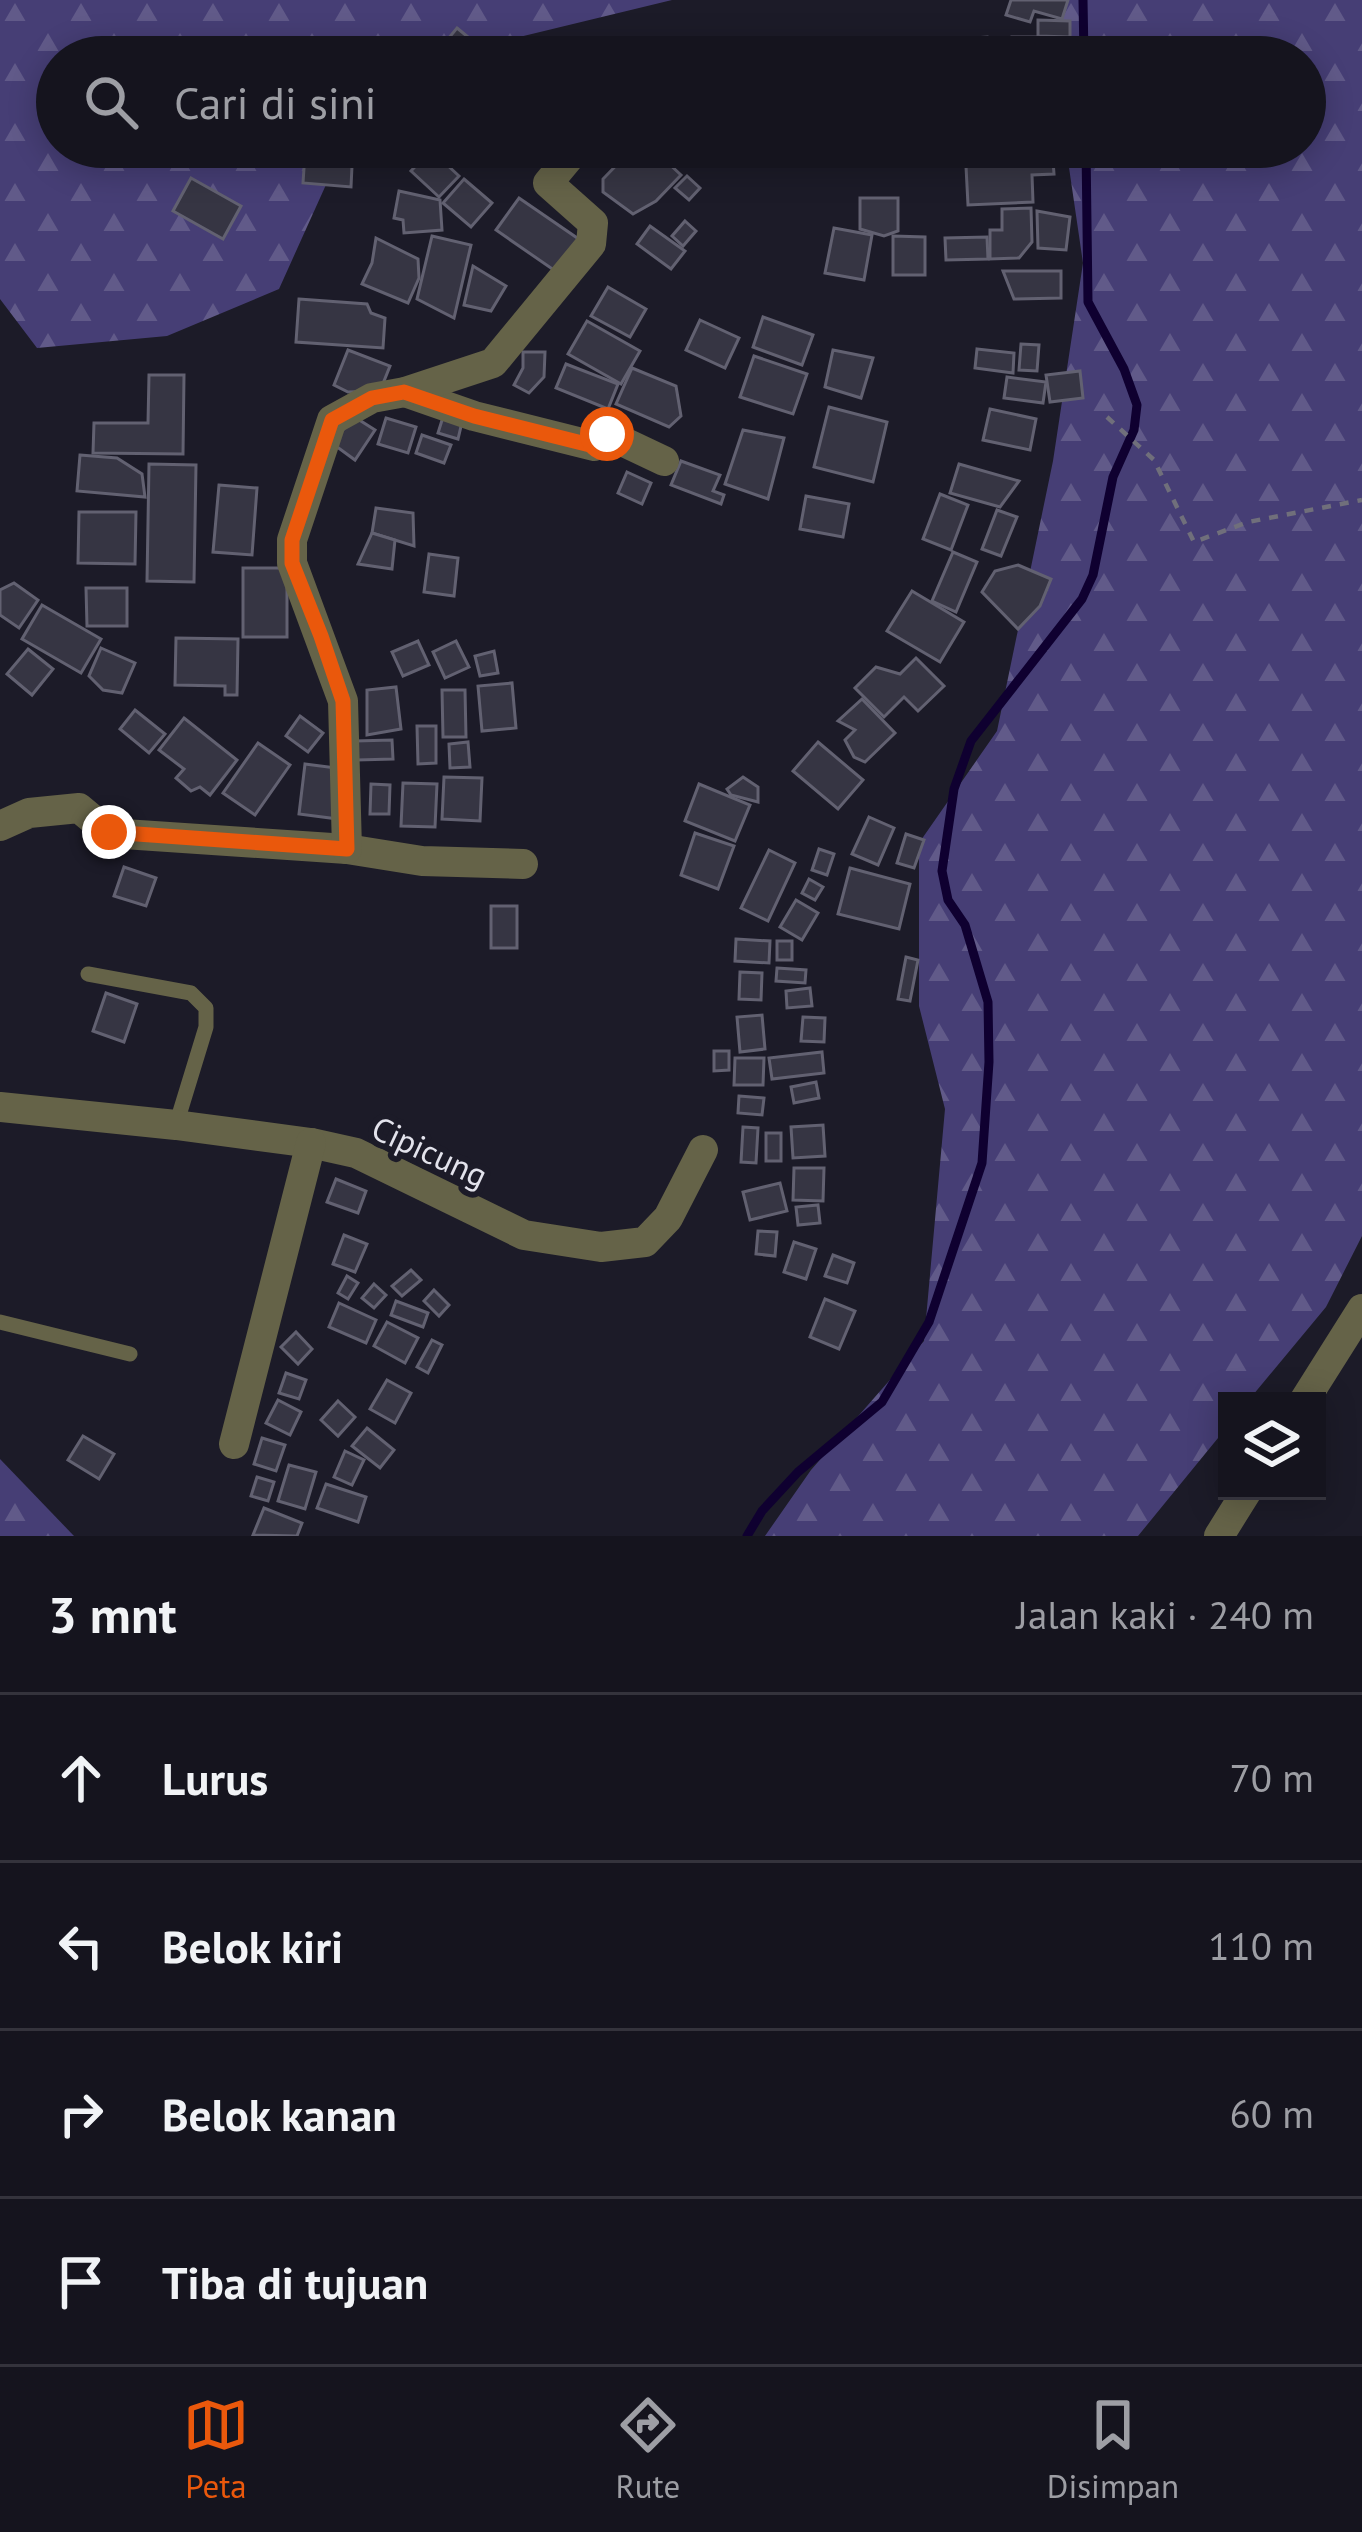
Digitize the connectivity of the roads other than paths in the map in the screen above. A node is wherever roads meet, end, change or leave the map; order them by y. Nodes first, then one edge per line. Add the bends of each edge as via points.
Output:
1 (561, 168) edge
2 (404, 392) junction
3 (664, 461) dead end
4 (0, 826) edge
5 (347, 849) junction
6 (523, 864) dead end
7 (88, 974) dead end
8 (0, 1107) edge
9 (176, 1125) junction
10 (311, 1143) junction
11 (703, 1150) dead end
12 (1362, 1309) edge
13 (0, 1322) edge
14 (130, 1354) dead end
15 (1310, 1392) edge
16 (234, 1444) dead end
17 (1241, 1500) edge
18 (1219, 1536) edge

1 - 2 street via 548,184 593,223 591,244 493,363
2 - 3 street via 594,446 607,434
2 - 5 street via 372,398 332,420 292,540 292,563 343,701
4 - 5 street via 29,813 79,808 109,832
5 - 6 street
7 - 9 lane via 190,993 206,1008
8 - 9 street, Cipicung
9 - 10 street, Cipicung
10 - 11 street, Cipicung via 356,1153 524,1235 601,1247 645,1242 668,1218
10 - 16 street
12 - 15 street
13 - 14 lane
17 - 18 street

